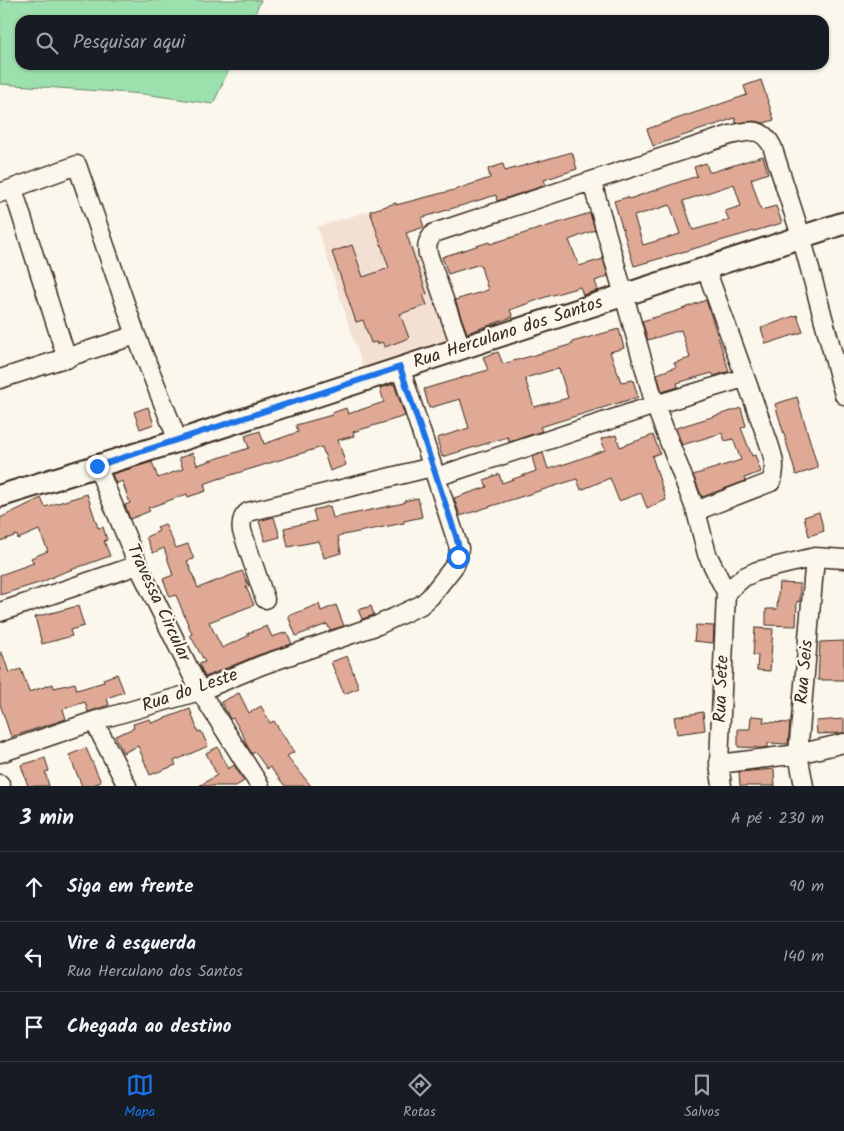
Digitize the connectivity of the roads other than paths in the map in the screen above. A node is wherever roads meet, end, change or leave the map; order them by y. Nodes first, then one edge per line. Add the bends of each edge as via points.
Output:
1 (592, 182) junction
2 (6, 191) edge
3 (844, 223) edge
4 (801, 236) junction
5 (706, 269) junction
6 (625, 296) junction
7 (136, 335) junction
8 (461, 348) junction
9 (67, 358) junction
10 (400, 367) junction
11 (744, 378) junction
12 (0, 379) edge
13 (844, 395) edge
14 (655, 405) junction
15 (178, 441) junction
16 (97, 466) junction
17 (434, 472) junction
18 (0, 496) edge
19 (696, 511) junction
20 (815, 557) junction
21 (844, 559) edge
22 (138, 565) junction
23 (726, 592) junction
24 (265, 599) dead end
25 (0, 612) edge
26 (200, 691) junction
27 (94, 721) junction
28 (844, 743) edge
29 (0, 753) edge
30 (798, 754) junction
31 (719, 764) junction
32 (128, 786) edge
33 (260, 786) edge
34 (722, 786) edge
35 (804, 786) edge

1 - 4 street via 730,135 752,130 760,132 772,146
1 - 6 street
1 - 8 street via 434,233 429,239 428,254
2 - 7 street via 77,165
2 - 9 street
3 - 4 street, Rua Herculano dos Santos
4 - 5 street, Rua Herculano dos Santos
4 - 13 street
5 - 6 street, Rua Herculano dos Santos
5 - 11 street
6 - 8 street, Rua Herculano dos Santos
6 - 14 street
7 - 9 street
7 - 15 street
8 - 10 street, Rua Herculano dos Santos
9 - 12 street
10 - 15 street, Rua Herculano dos Santos
10 - 17 street, Rua do Leste
11 - 14 street
11 - 19 street via 770,449 774,474 771,482
14 - 17 street
14 - 19 street
15 - 16 street, Rua Herculano dos Santos
16 - 18 street, Rua Herculano dos Santos
16 - 22 street, Travessa Circular
17 - 24 street via 244,515 242,532
17 - 26 street, Rua do Leste via 459,548 450,574 422,604 378,625 262,665
19 - 23 street via 707,554
20 - 21 street
20 - 23 street via 757,571
20 - 30 street, Rua Seis
22 - 25 street
22 - 26 street, Travessa Circular
23 - 31 street, Rua Sete
26 - 27 street, Rua do Leste
26 - 33 street, Travessa Circular
27 - 29 street, Rua do Leste
27 - 32 street
28 - 30 street
30 - 31 street
30 - 35 street, Rua Seis
31 - 34 street, Rua Sete

